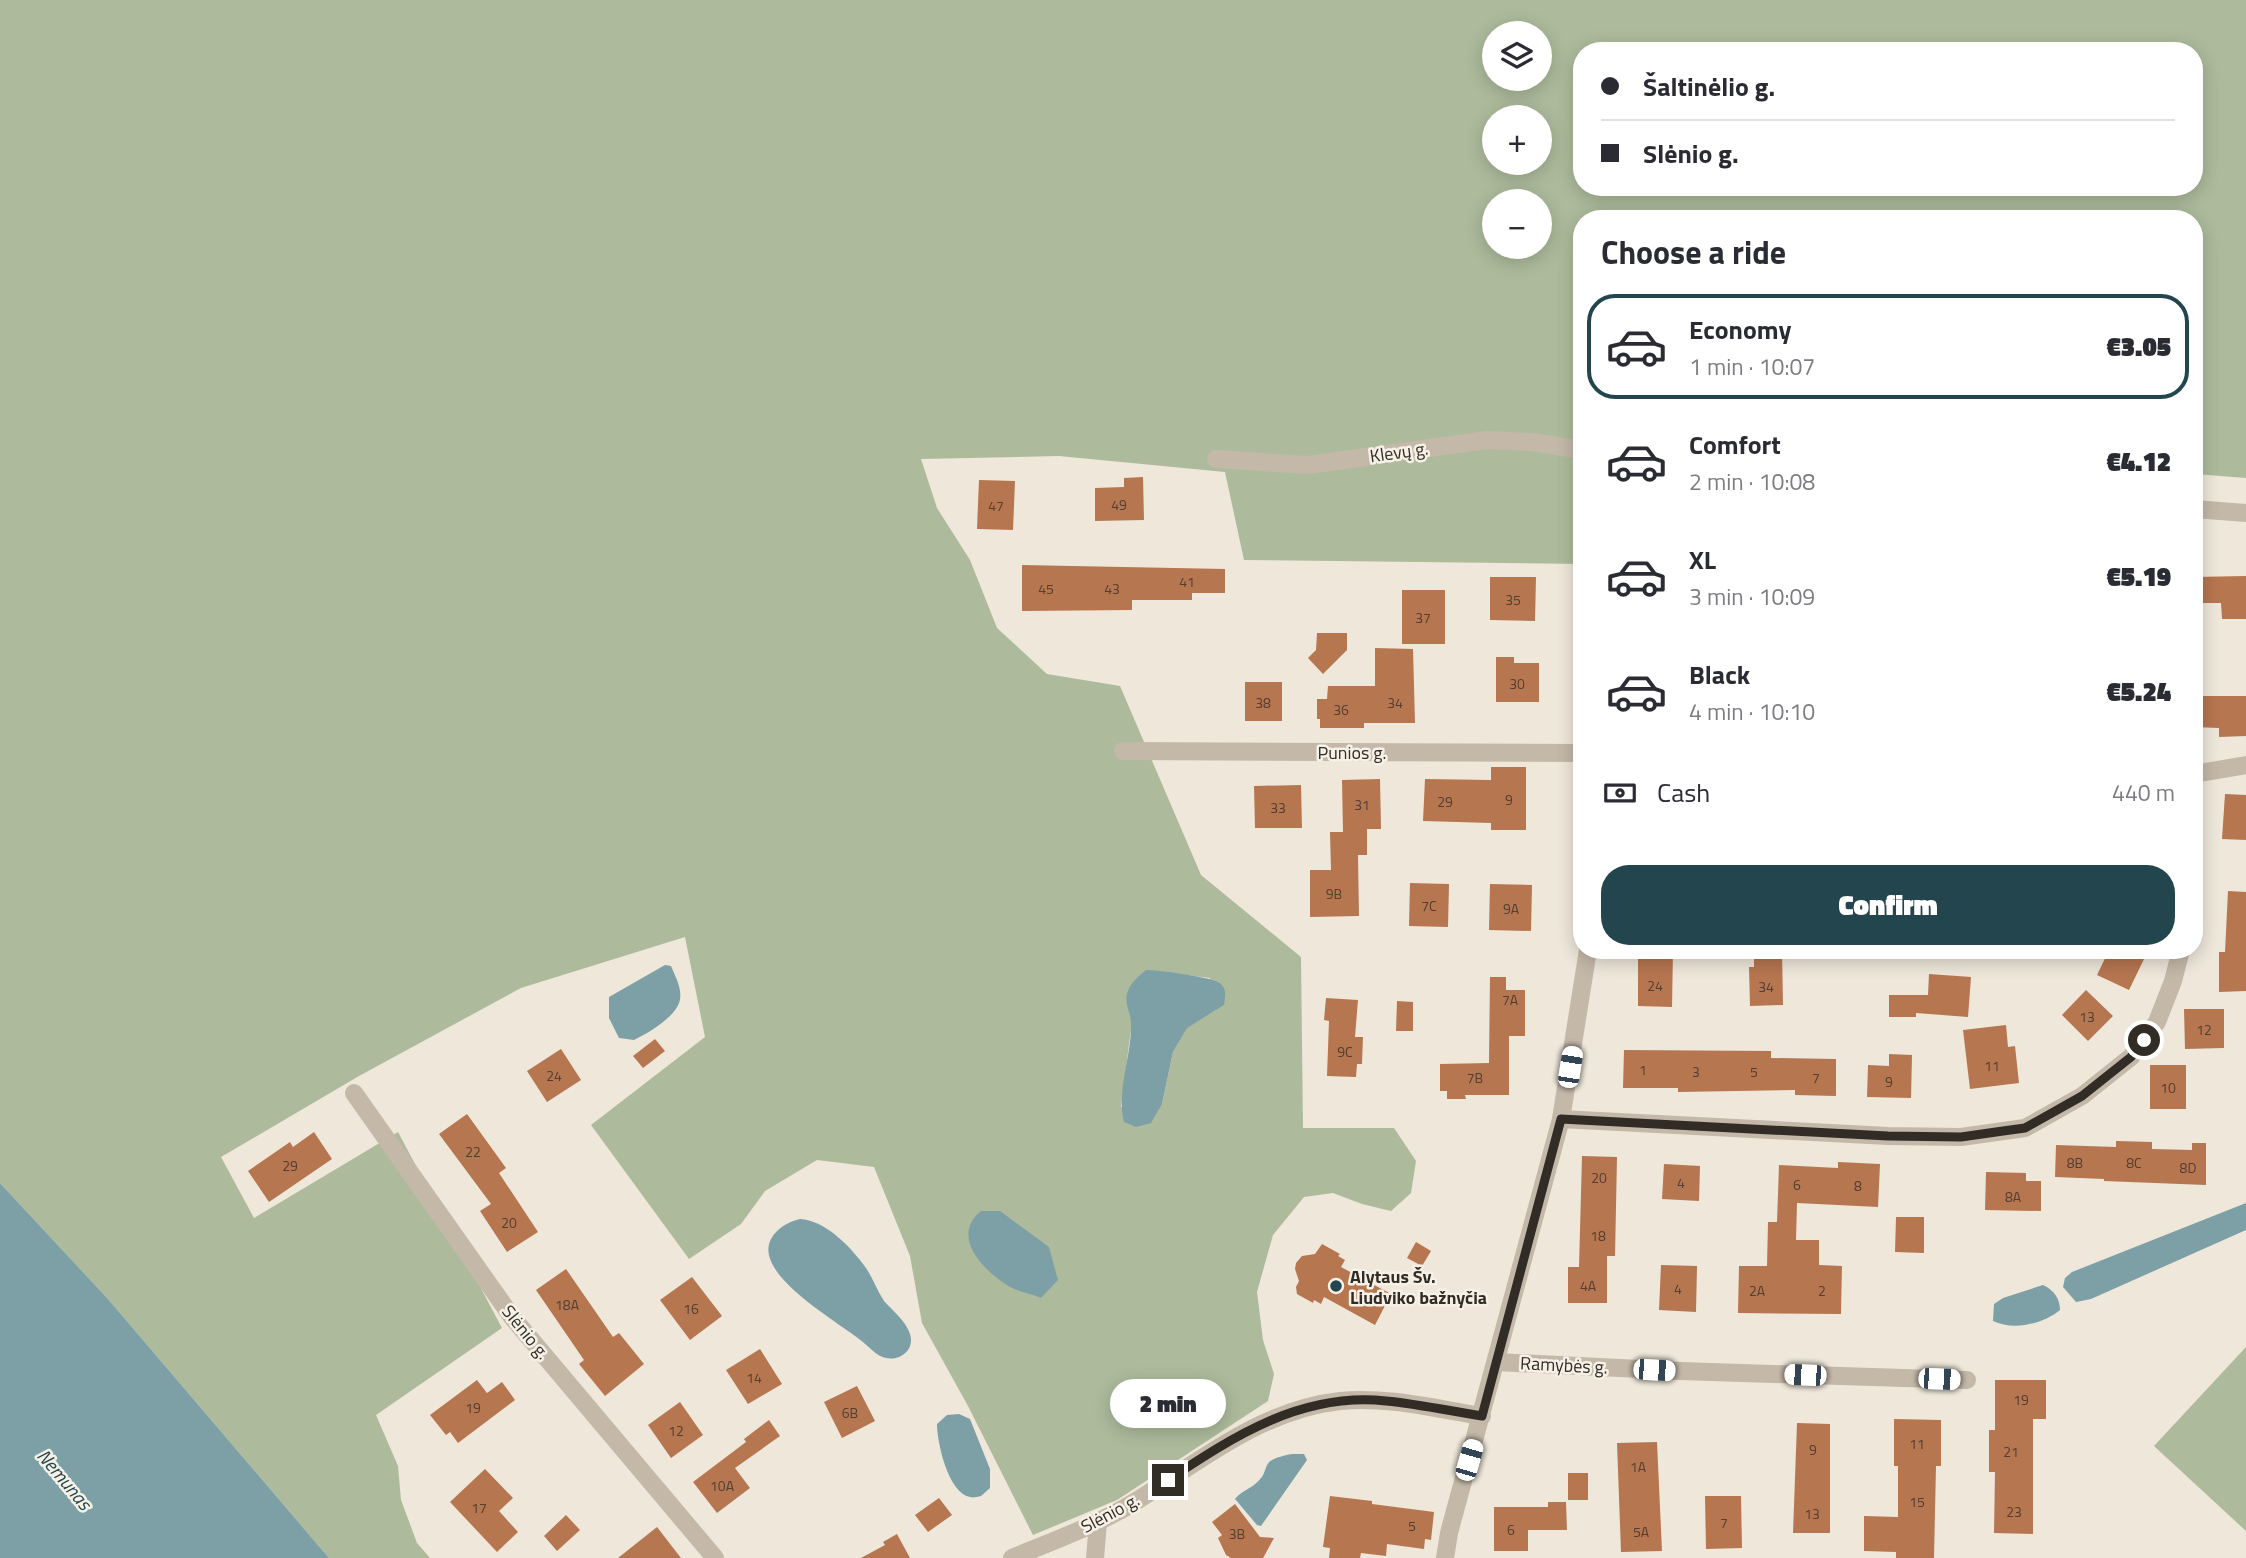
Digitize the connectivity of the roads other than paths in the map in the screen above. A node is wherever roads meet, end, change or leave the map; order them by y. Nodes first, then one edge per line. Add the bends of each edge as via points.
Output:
1 (1573, 449) edge
2 (1216, 458) dead end
3 (2203, 510) edge
4 (2246, 513) edge
5 (1123, 751) dead end
6 (1573, 753) edge
7 (2246, 765) edge
8 (2203, 772) edge
9 (1587, 959) edge
10 (2179, 959) edge
11 (354, 1094) dead end
12 (1561, 1119) junction
13 (1497, 1362) junction
14 (1967, 1380) dead end
15 (1482, 1416) junction
16 (1098, 1522) junction
17 (715, 1558) edge
18 (1012, 1558) edge
19 (1095, 1558) edge
20 (1445, 1558) edge

1 - 2 street, Klevų g. via 1487,440 1308,465
3 - 4 street
5 - 6 street, Punios g.
7 - 8 street
9 - 12 street
10 - 12 street via 2157,1022 2131,1057 2082,1096 2025,1128 1961,1137 1888,1136
11 - 17 street, Slėnio g. via 512,1317
12 - 13 street
13 - 14 street, Ramybės g.
13 - 15 street
15 - 16 street, Slėnio g. via 1385,1401 1343,1401 1296,1409 1234,1437
15 - 20 street
16 - 18 street, Slėnio g.
16 - 19 street

